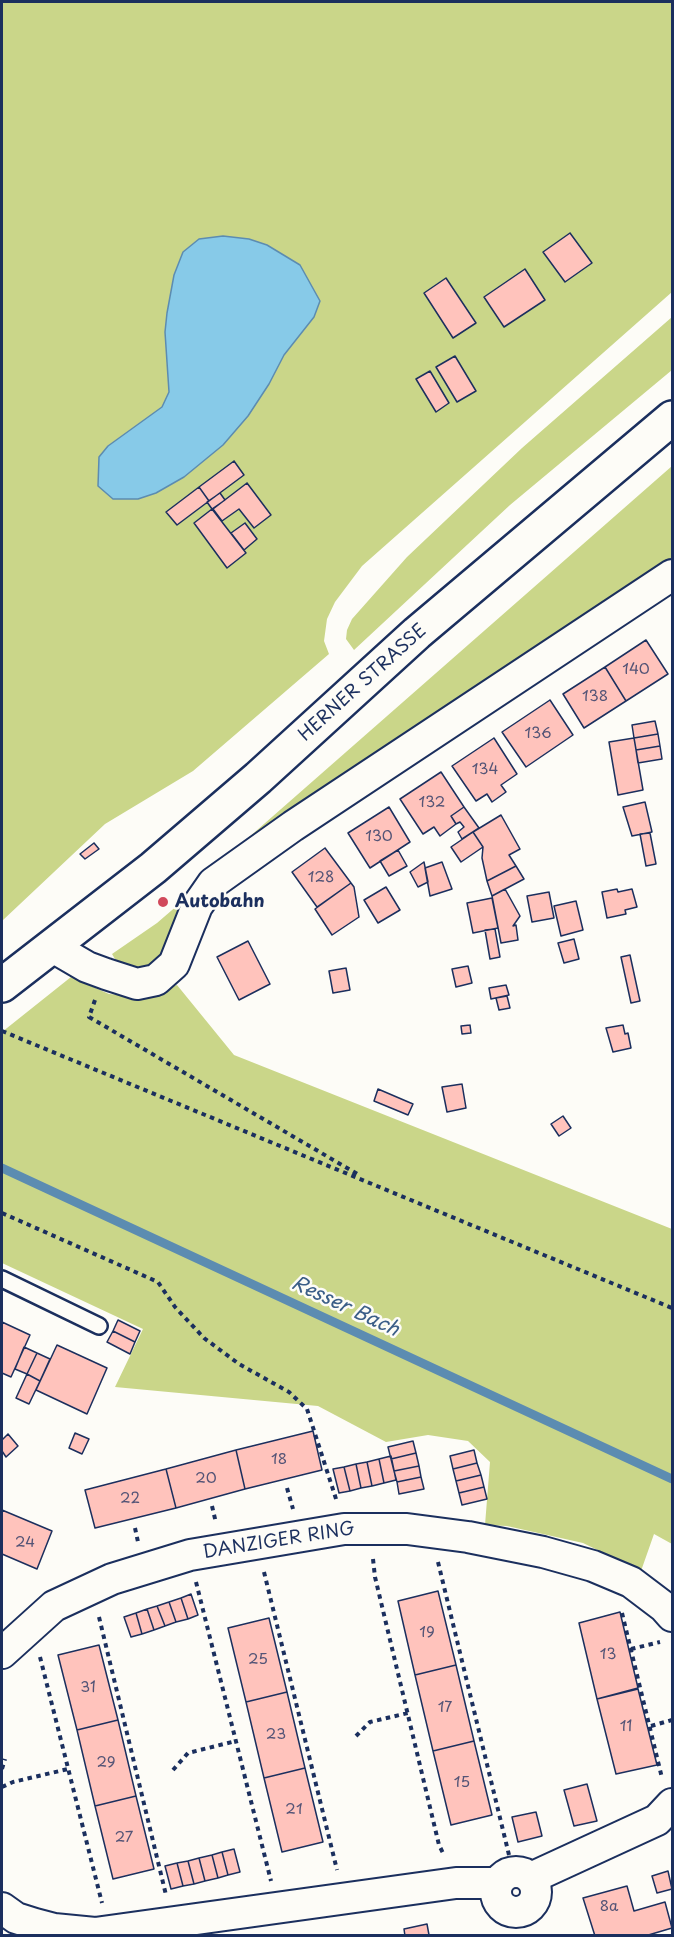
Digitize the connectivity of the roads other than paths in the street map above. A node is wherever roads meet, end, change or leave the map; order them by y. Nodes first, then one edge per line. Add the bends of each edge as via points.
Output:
1 (672, 418) edge
2 (672, 575) edge
3 (51, 946) junction
4 (2, 985) edge
5 (2, 1279) edge
6 (99, 1326) dead end
7 (667, 1629) edge
8 (2, 1653) edge
9 (671, 1807) edge
10 (514, 1878) junction
11 (2, 1911) edge
12 (515, 1923) edge

1 - 3 main road, HERNER STRASSE via 417,633 162,861
2 - 3 street via 213,883 197,906 174,964 156,980 137,984 106,974
3 - 4 main road, HERNER STRASSE
5 - 6 lane
7 - 8 street, DANZIGER RING via 664,1606 631,1582 593,1566 468,1537 408,1529 357,1528 190,1555 92,1587 54,1606
9 - 10 street via 657,1820
10 - 11 street via 277,1906 95,1933 54,1929
10 - 12 street via 536,1890 533,1903

